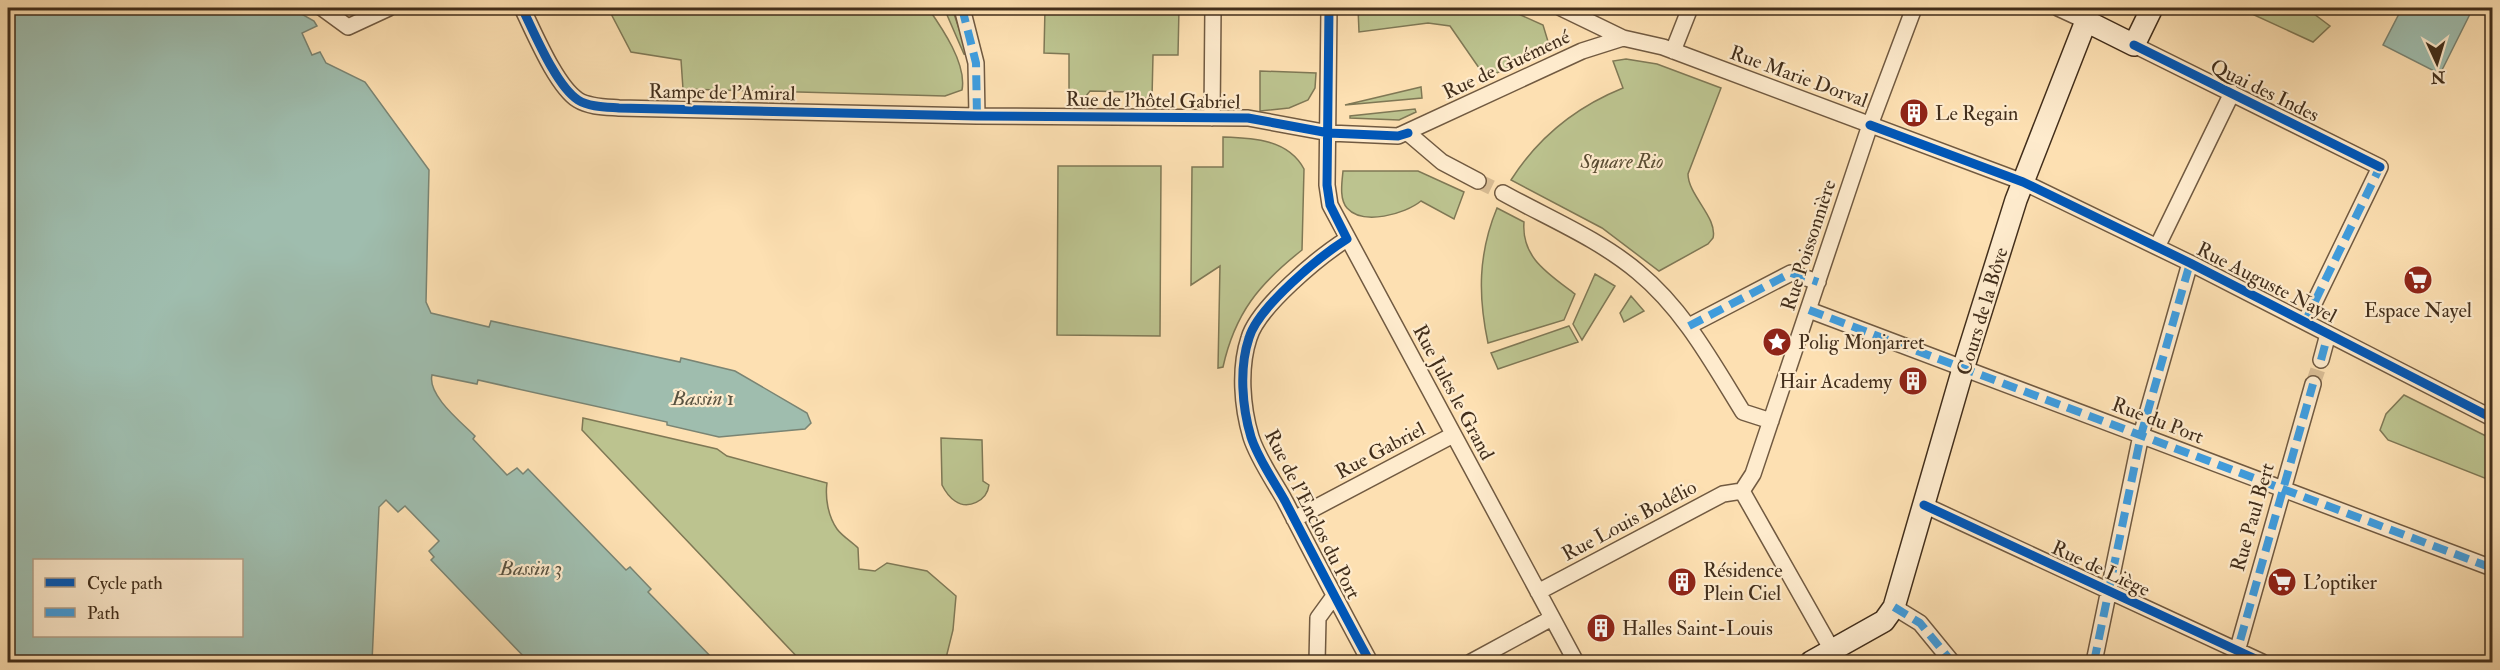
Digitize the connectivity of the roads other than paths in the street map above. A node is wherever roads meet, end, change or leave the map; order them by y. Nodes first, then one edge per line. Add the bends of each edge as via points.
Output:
1 (322, 8) edge
2 (389, 8) edge
3 (522, 8) edge
4 (962, 8) edge
5 (1213, 8) edge
6 (1329, 8) edge
7 (1562, 8) edge
8 (1689, 8) edge
9 (1914, 8) edge
10 (2058, 8) edge
11 (2152, 8) edge
12 (2086, 21) junction
13 (1623, 38) junction
14 (2134, 45) junction
15 (1673, 51) junction
16 (2232, 93) junction
17 (977, 116) junction
18 (1212, 118) junction
19 (1870, 125) junction
20 (1329, 133) junction
21 (1408, 133) junction
22 (1478, 181) tunnel mouth
23 (2023, 182) junction
24 (1503, 193) tunnel mouth
25 (1347, 239) junction
26 (2157, 247) junction
27 (2190, 263) junction
28 (1818, 282) junction
29 (1809, 310) junction
30 (2305, 322) junction
31 (1689, 326) junction
32 (2328, 334) junction
33 (2321, 360) tunnel mouth
34 (1964, 369) junction
35 (2313, 384) tunnel mouth
36 (2493, 418) edge
37 (1771, 421) junction
38 (1453, 435) junction
39 (2141, 435) junction
40 (2282, 488) junction
41 (1742, 491) junction
42 (1924, 505) junction
43 (1294, 519) junction
44 (2493, 568) edge
45 (2109, 591) junction
46 (1538, 592) junction
47 (1334, 596) junction
48 (1894, 607) junction
49 (1552, 618) junction
50 (1832, 650) junction
51 (2235, 657) edge
52 (1317, 663) edge
53 (1370, 663) edge
54 (1471, 663) edge
55 (1576, 663) edge
56 (1811, 663) edge
57 (1952, 663) edge
58 (2094, 663) edge
59 (2262, 663) edge

1 - 2 street via 348,27
3 - 17 street, Rampe de l'Amiral via 566,90 579,101 595,106
4 - 17 street via 976,63
5 - 18 street
6 - 20 street, Rue Jules le Grand
7 - 13 street, Rue Marie Dorval
8 - 15 street
9 - 19 street, Rue Poissonnière
10 - 12 street, Quai des Indes
11 - 14 street
12 - 14 street, Quai des Indes
12 - 23 street, Cours de la Bôve
13 - 15 street, Rue Marie Dorval
13 - 21 street, Rue de Guémené via 1582,51
14 - 16 street, Quai des Indes
15 - 19 street, Rue Marie Dorval
16 - 26 street
16 - 30 street, Quai des Indes via 2380,167
17 - 18 street, Rue de l'hôtel Gabriel
18 - 20 street, Rue de l'hôtel Gabriel via 1248,118
19 - 23 street, Rue Marie Dorval
19 - 28 street, Rue Poissonnière
20 - 21 street, Rue de l'hôtel Gabriel
20 - 25 street, Rue Jules le Grand via 1330,205
21 - 22 street via 1442,162
23 - 26 street, Rue Auguste Nayel
23 - 34 street, Cours de la Bôve
24 - 31 street via 1637,271
25 - 38 street, Rue Jules le Grand
25 - 43 street, Rue de l'Enclos du Port via 1324,253 1275,298 1249,336 1244,361 1251,438
26 - 27 street, Rue Auguste Nayel
27 - 30 street, Rue Auguste Nayel
27 - 39 street
28 - 29 street, Rue Poissonnière
28 - 31 street via 1791,273
29 - 34 street, Rue du Port
29 - 37 street, Rue Poissonnière
30 - 32 street, Rue Auguste Nayel
31 - 37 street via 1743,412
32 - 33 street
32 - 36 street, Rue Auguste Nayel
34 - 39 street, Rue du Port
34 - 42 street, Cours de la Bôve
35 - 40 street, Rue Paul Bert
37 - 41 street, Rue Poissonnière via 1754,474
38 - 43 street, Rue Gabriel
38 - 46 street, Rue Jules le Grand
39 - 40 street, Rue du Port
39 - 45 street
40 - 44 street, Rue du Port
40 - 51 street, Rue Paul Bert
41 - 46 street, Rue Louis Bodélio via 1723,494
41 - 50 street
42 - 45 street, Rue de Liège
42 - 48 street, Cours de la Bôve
43 - 47 street, Rue de l'Enclos du Port
45 - 51 street, Rue de Liège
45 - 58 street
46 - 49 street, Rue Jules le Grand
47 - 52 street via 1318,618
47 - 53 street, Rue de l'Enclos du Port
48 - 50 street via 1884,621
48 - 57 street via 1920,623
49 - 54 street
49 - 55 street, Rue Jules le Grand
50 - 56 street
51 - 59 street, Rue de Liège

